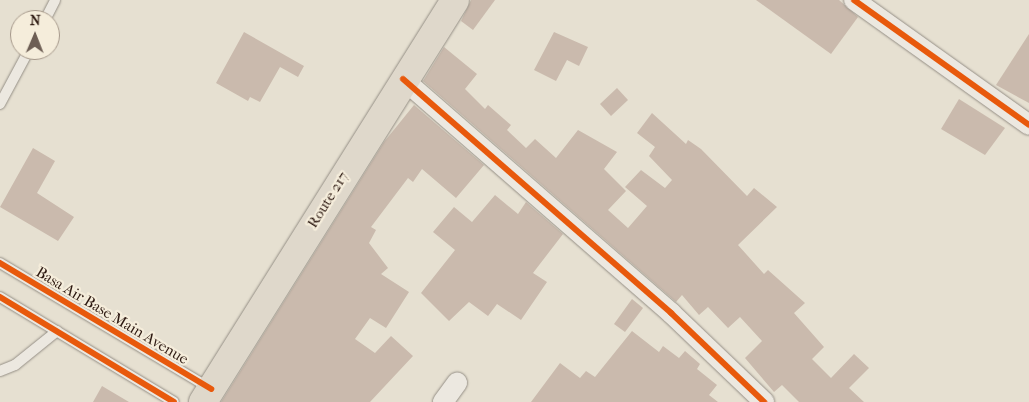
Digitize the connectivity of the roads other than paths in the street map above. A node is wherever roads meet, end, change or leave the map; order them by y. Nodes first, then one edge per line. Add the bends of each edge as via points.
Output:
1 (455, 0) edge
2 (854, 0) edge
3 (24, 60) edge
4 (402, 79) junction
5 (0, 104) edge
6 (1029, 126) edge
7 (0, 263) edge
8 (0, 296) edge
9 (57, 331) junction
10 (0, 371) edge
11 (457, 383) dead end
12 (207, 395) edge
13 (174, 402) edge
14 (443, 402) edge
15 (764, 402) edge

1 - 4 main road, Route 217
2 - 6 street
3 - 5 lane
4 - 12 main road, Route 217
4 - 15 street via 670,313
7 - 12 lane, Basa Air Base Main Avenue
8 - 9 lane
9 - 10 lane via 15,365
9 - 13 lane
11 - 14 street

